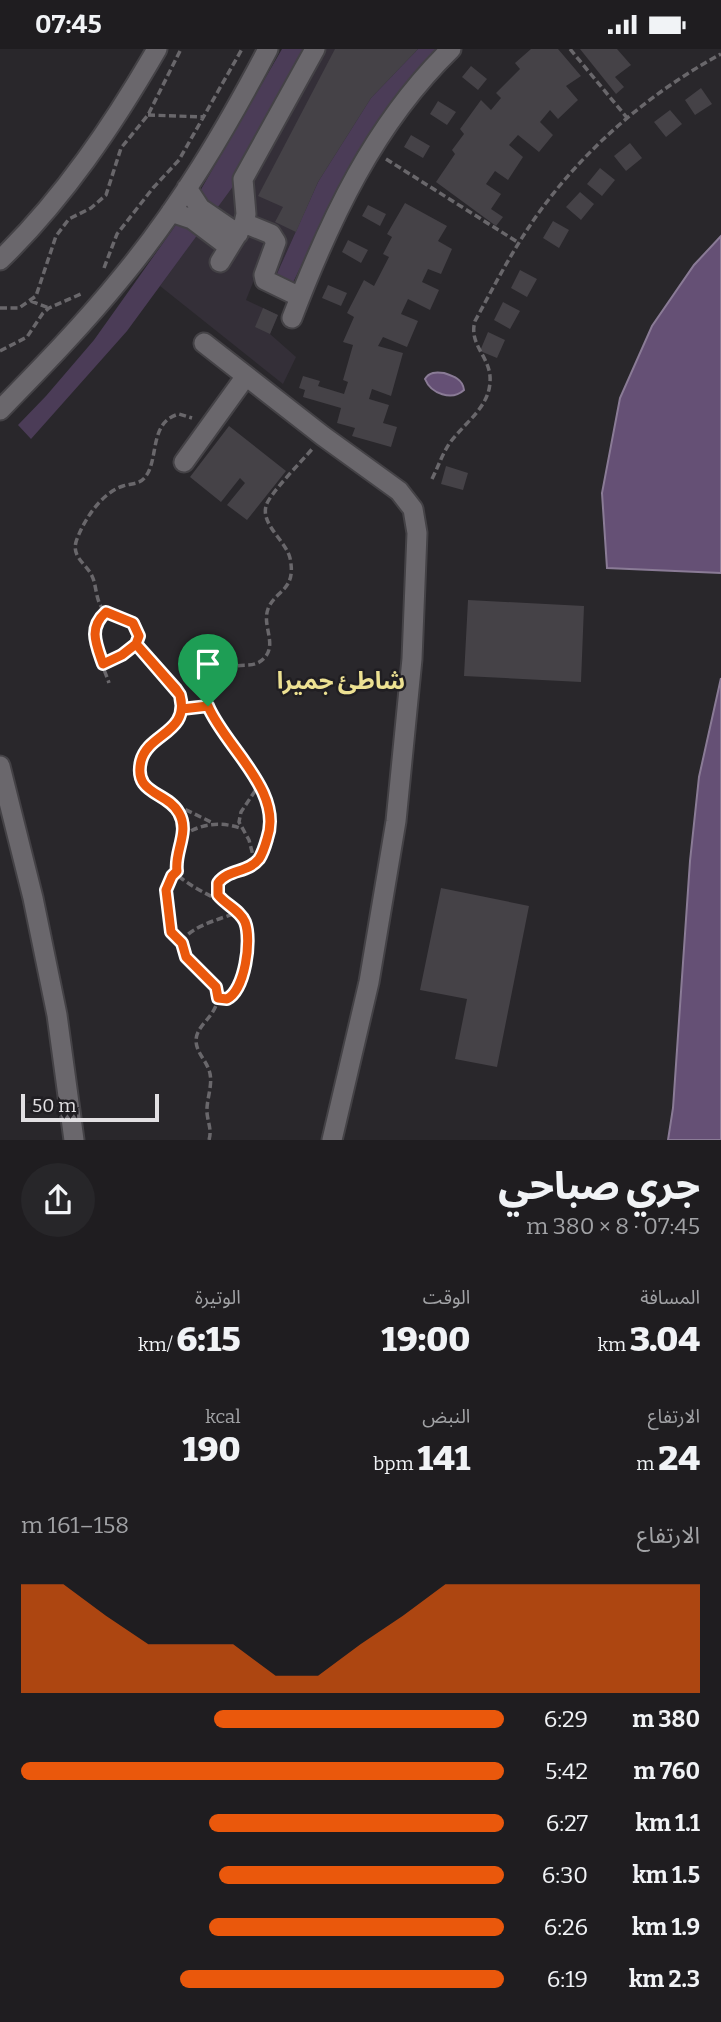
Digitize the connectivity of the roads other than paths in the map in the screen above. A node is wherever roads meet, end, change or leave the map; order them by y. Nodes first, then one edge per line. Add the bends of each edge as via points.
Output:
1 (157, 49) edge
2 (268, 49) edge
3 (315, 49) edge
4 (451, 49) edge
5 (187, 188) junction
6 (171, 212) junction
7 (233, 242) junction
8 (0, 260) edge
9 (300, 297) junction
10 (292, 318) dead end
11 (204, 344) dead end
12 (246, 376) junction
13 (0, 410) edge
14 (184, 462) dead end
15 (0, 766) edge
16 (74, 1140) edge
17 (332, 1140) edge

1 - 8 street via 124,107 69,184
2 - 5 street
3 - 7 street via 243,179 246,214
4 - 9 street via 370,149 323,238
5 - 6 street
5 - 7 street
6 - 7 street
6 - 13 street via 77,330
7 - 9 street via 271,234 276,242 265,280
9 - 10 street
11 - 12 street
12 - 14 street
12 - 17 street via 407,499 416,521 412,659 396,821 369,982
15 - 16 street via 57,1015

